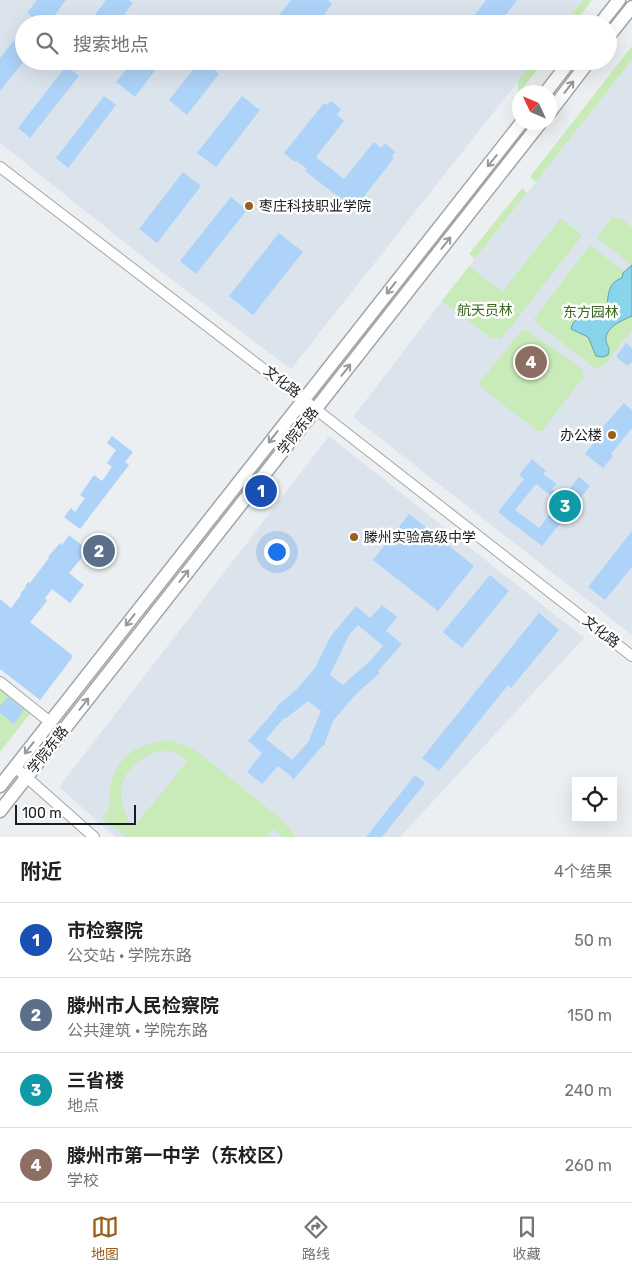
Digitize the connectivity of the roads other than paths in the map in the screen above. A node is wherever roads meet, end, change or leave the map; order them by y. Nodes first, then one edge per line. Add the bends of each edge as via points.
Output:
1 (619, 0) edge
2 (632, 7) edge
3 (607, 15) edge
4 (617, 26) edge
5 (563, 70) edge
6 (583, 70) edge
7 (551, 85) edge
8 (557, 103) edge
9 (516, 130) edge
10 (535, 130) edge
11 (0, 166) edge
12 (303, 399) junction
13 (316, 409) junction
14 (632, 656) edge
15 (0, 682) edge
16 (50, 722) junction
17 (15, 767) junction
18 (27, 777) junction
19 (0, 786) edge
20 (0, 811) edge
21 (94, 837) edge

1 - 3 main road
2 - 4 main road
5 - 7 main road
8 -> 6 main road
9 -> 12 main road, 学院东路
13 -> 10 main road, 学院东路
11 - 12 street, 文化路
12 - 13 street, 文化路
12 -> 16 main road, 学院东路
13 - 14 street, 文化路
18 -> 13 main road, 学院东路
15 - 16 street
16 -> 17 main road, 学院东路
17 - 18 street
17 - 19 main road, 学院东路
18 - 20 main road, 学院东路
18 - 21 street

